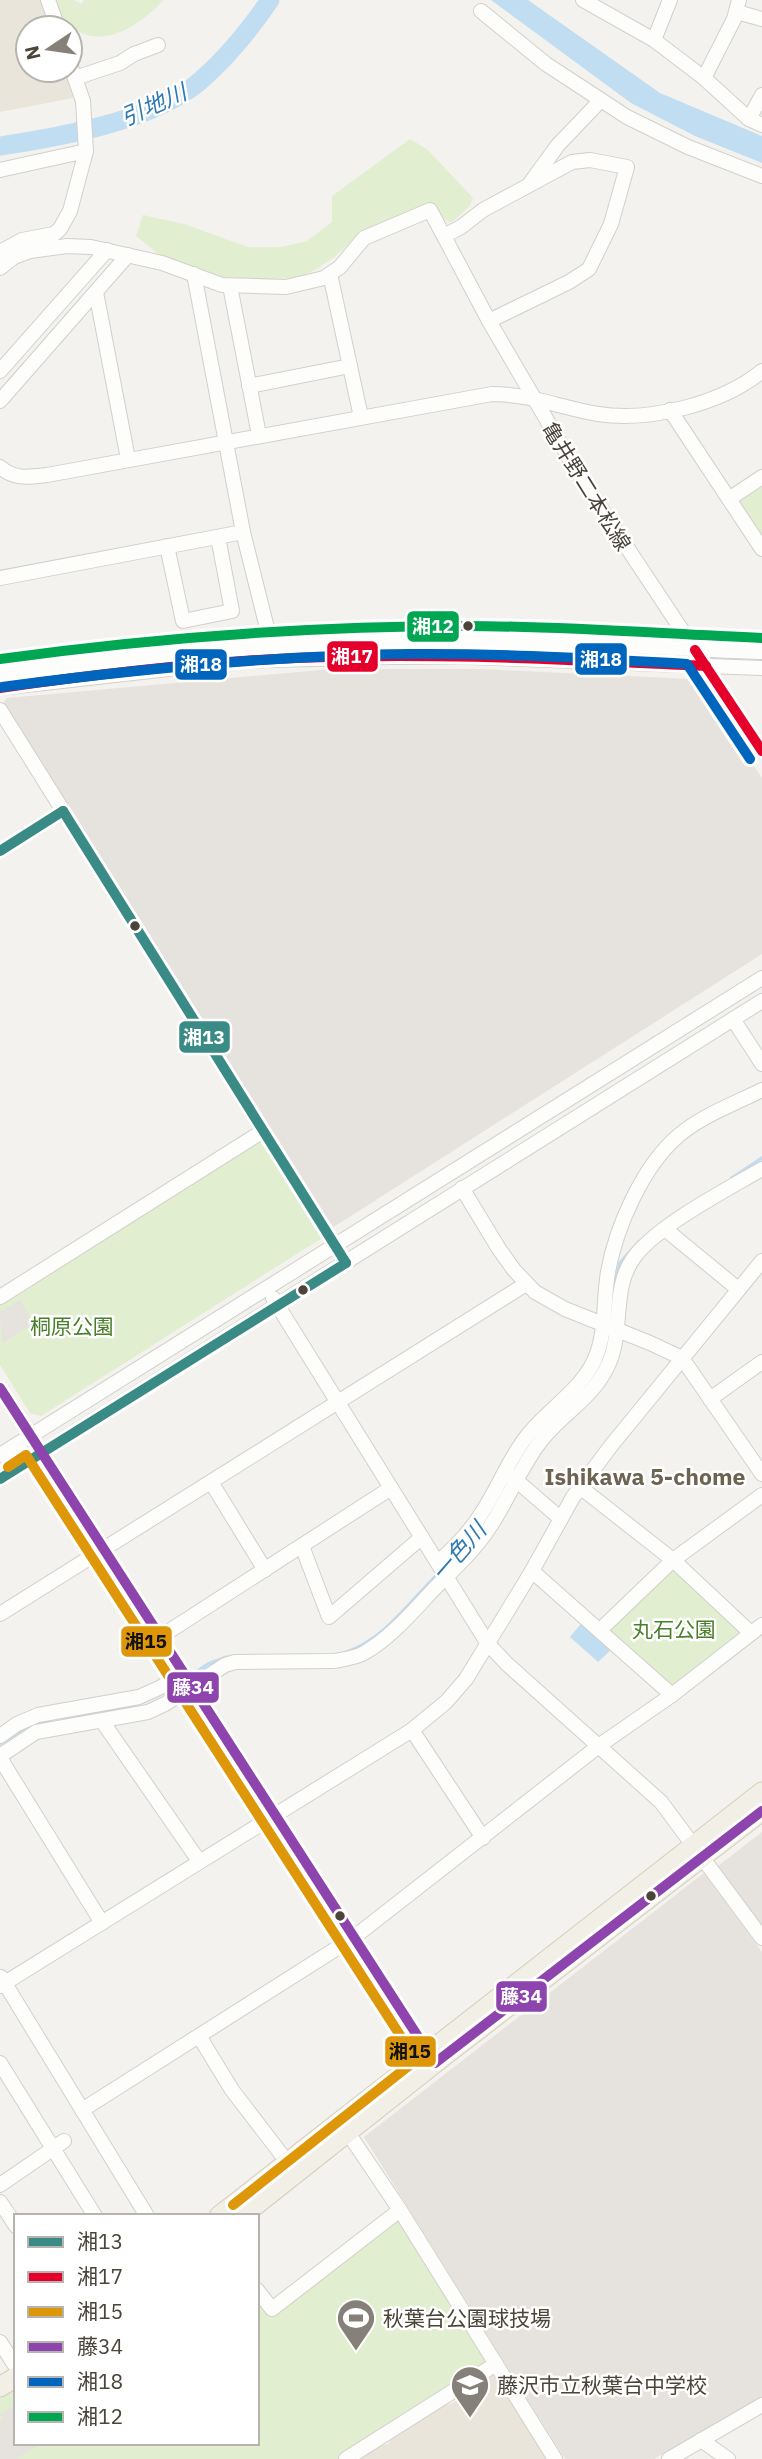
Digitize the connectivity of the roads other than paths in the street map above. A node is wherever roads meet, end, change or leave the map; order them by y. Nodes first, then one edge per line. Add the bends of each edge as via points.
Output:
1 (583, 0) edge
2 (670, 0) edge
3 (604, 6) edge
4 (738, 6) edge
5 (481, 11) dead end
6 (762, 19) edge
7 (654, 40) junction
8 (158, 45) dead end
9 (84, 75) edge
10 (704, 78) junction
11 (77, 84) edge
12 (762, 95) edge
13 (600, 101) junction
14 (755, 122) edge
15 (86, 149) junction
16 (0, 170) edge
17 (762, 176) edge
18 (526, 189) junction
19 (444, 236) junction
20 (107, 250) junction
21 (0, 252) edge
22 (128, 255) junction
23 (0, 268) edge
24 (194, 274) junction
25 (330, 274) junction
26 (230, 286) junction
27 (96, 292) junction
28 (489, 321) junction
29 (350, 366) junction
30 (0, 371) edge
31 (762, 371) edge
32 (250, 386) junction
33 (532, 397) junction
34 (0, 401) edge
35 (670, 410) junction
36 (361, 417) junction
37 (259, 435) junction
38 (224, 442) junction
39 (128, 459) junction
40 (0, 467) edge
41 (762, 477) edge
42 (729, 499) junction
43 (243, 532) junction
44 (218, 537) junction
45 (167, 547) junction
46 (762, 549) edge
47 (0, 578) edge
48 (271, 644) junction
49 (695, 650) junction
50 (762, 652) edge
51 (706, 666) junction
52 (762, 668) edge
53 (0, 673) edge
54 (0, 688) edge
55 (0, 710) edge
56 (762, 751) edge
57 (63, 811) junction
58 (0, 851) edge
59 (762, 978) edge
60 (762, 1001) edge
61 (733, 1019) junction
62 (762, 1064) edge
63 (762, 1090) edge
64 (263, 1131) junction
65 (762, 1169) edge
66 (462, 1188) junction
67 (665, 1229) junction
68 (335, 1245) junction
69 (762, 1261) edge
70 (346, 1263) junction
71 (526, 1284) junction
72 (267, 1288) junction
73 (738, 1289) junction
74 (0, 1297) edge
75 (278, 1304) junction
76 (610, 1327) junction
77 (681, 1358) junction
78 (762, 1362) edge
79 (0, 1388) edge
80 (710, 1399) junction
81 (337, 1402) junction
82 (30, 1436) junction
83 (42, 1454) junction
84 (0, 1455) edge
85 (762, 1474) edge
86 (511, 1475) junction
87 (0, 1479) edge
88 (211, 1482) junction
89 (580, 1487) junction
90 (391, 1488) junction
91 (762, 1495) edge
92 (561, 1518) junction
93 (422, 1537) junction
94 (302, 1546) junction
95 (104, 1549) junction
96 (673, 1560) junction
97 (443, 1569) junction
98 (265, 1570) junction
99 (533, 1571) junction
100 (0, 1614) edge
101 (756, 1629) edge
102 (600, 1630) junction
103 (160, 1637) junction
104 (488, 1644) junction
105 (187, 1680) junction
106 (673, 1695) junction
107 (102, 1721) junction
108 (412, 1730) junction
109 (0, 1735) edge
110 (600, 1745) junction
111 (0, 1757) edge
112 (762, 1792) edge
113 (762, 1811) edge
114 (273, 1814) junction
115 (484, 1838) junction
116 (698, 1851) junction
117 (199, 1861) junction
118 (102, 1923) junction
119 (762, 1937) edge
120 (353, 1938) junction
121 (1, 1982) edge
122 (199, 2036) junction
123 (431, 2058) junction
124 (0, 2063) edge
125 (82, 2110) junction
126 (344, 2127) junction
127 (59, 2145) junction
128 (288, 2162) junction
129 (0, 2185) edge
130 (0, 2202) edge
131 (400, 2210) junction
132 (94, 2214) edge
133 (146, 2214) edge
134 (222, 2214) edge
135 (244, 2214) edge
136 (14, 2223) edge
137 (259, 2293) edge
138 (0, 2342) edge
139 (496, 2364) junction
140 (11, 2369) edge
141 (0, 2387) edge
142 (762, 2405) edge
143 (701, 2440) junction
144 (346, 2459) edge
145 (555, 2459) edge
146 (668, 2459) edge
147 (728, 2459) edge

1 - 3 street
2 - 7 street
3 - 7 street
4 - 6 street
4 - 10 street
5 - 13 street
7 - 10 street
8 - 9 street
10 - 14 street
11 - 15 street
12 - 14 street
13 - 17 street via 670,139
13 - 18 street via 558,145
15 - 16 street
15 - 21 street via 74,200 60,229
18 - 19 street
18 - 28 street via 581,160 627,167 611,224 589,269
19 - 25 street, 亀井野二本松線 via 430,210 364,238
19 - 28 street, 亀井野二本松線
20 - 22 street
20 - 23 street via 48,247 14,257
20 - 30 street
22 - 24 street
22 - 27 street
24 - 26 street
24 - 38 street
25 - 26 street via 286,288
25 - 29 street
26 - 32 street
27 - 34 street
27 - 39 street
28 - 33 street, 亀井野二本松線
29 - 32 street
29 - 36 street
31 - 35 street via 710,400
32 - 37 street
33 - 35 street via 599,414
33 - 36 street via 477,396
33 - 49 street, 亀井野二本松線
35 - 42 street
36 - 37 street
37 - 38 street
38 - 39 street
38 - 43 street
39 - 40 street via 26,478
41 - 42 street
42 - 46 street
43 - 44 street
43 - 48 street
44 - 45 street
44 - 45 street via 232,611 183,621
45 - 47 street
48 - 49 street via 469,640
48 - 53 street via 96,659
49 - 50 street
49 - 51 street, 亀井野二本松線
51 - 52 street
51 - 54 street via 470,657 239,661
51 - 56 street, 亀井野二本松線
55 - 57 street
57 - 58 street
57 - 64 street
59 - 68 street
60 - 61 street
61 - 62 street
61 - 66 street
63 - 76 street via 690,1127 656,1160 616,1241 606,1287
64 - 68 street
64 - 74 street
65 - 67 street
66 - 70 street
66 - 71 street via 499,1250
67 - 73 street
67 - 76 street via 633,1258
68 - 70 street
68 - 72 street
69 - 73 street
70 - 75 street
71 - 76 street via 545,1299
71 - 81 street
72 - 75 street
72 - 82 street
73 - 77 street
75 - 81 street
75 - 83 street
76 - 77 street
76 - 86 street via 611,1360 600,1380
77 - 80 street
77 - 89 street
78 - 80 street
79 - 82 street
80 - 85 street
81 - 88 street
81 - 90 street
82 - 83 street
82 - 84 street
83 - 87 street
83 - 95 street
86 - 92 street
86 - 97 street via 492,1524 479,1543
88 - 95 street
88 - 98 street
89 - 92 street
89 - 96 street
90 - 93 street
90 - 94 street
91 - 96 street
92 - 99 street
93 - 94 street via 328,1618
93 - 97 street
94 - 98 street
95 - 100 street
95 - 103 street
96 - 101 street
96 - 102 street
97 - 104 street
97 - 105 street via 412,1612 363,1654 334,1661 235,1662
98 - 103 street
99 - 102 street
99 - 104 street
101 - 106 street
102 - 106 street
103 - 105 street
104 - 108 street via 446,1702
104 - 110 street
105 - 107 street via 148,1712
105 - 109 street via 139,1697 38,1715
105 - 114 street
106 - 110 street
107 - 111 street via 36,1732
107 - 117 street
108 - 114 street
108 - 115 street
110 - 115 street
110 - 116 street via 661,1802
111 - 118 street
112 - 116 main road
113 - 116 main road
114 - 117 street
114 - 120 street
115 - 120 street
116 - 119 street
116 - 123 main road
117 - 118 street
118 - 121 street
120 - 122 street
120 - 123 street
121 - 125 street
122 - 125 street
122 - 128 street via 232,2090
123 - 126 main road
124 - 127 street
125 - 133 street
126 - 128 main road
126 - 131 street
126 - 135 main road
127 - 129 street
127 - 132 street
128 - 134 main road
130 - 136 street
131 - 137 street via 272,2309
131 - 139 street
138 - 140 street
139 - 144 street
139 - 145 street
140 - 141 main road
142 - 143 street
143 - 146 street
143 - 147 street

